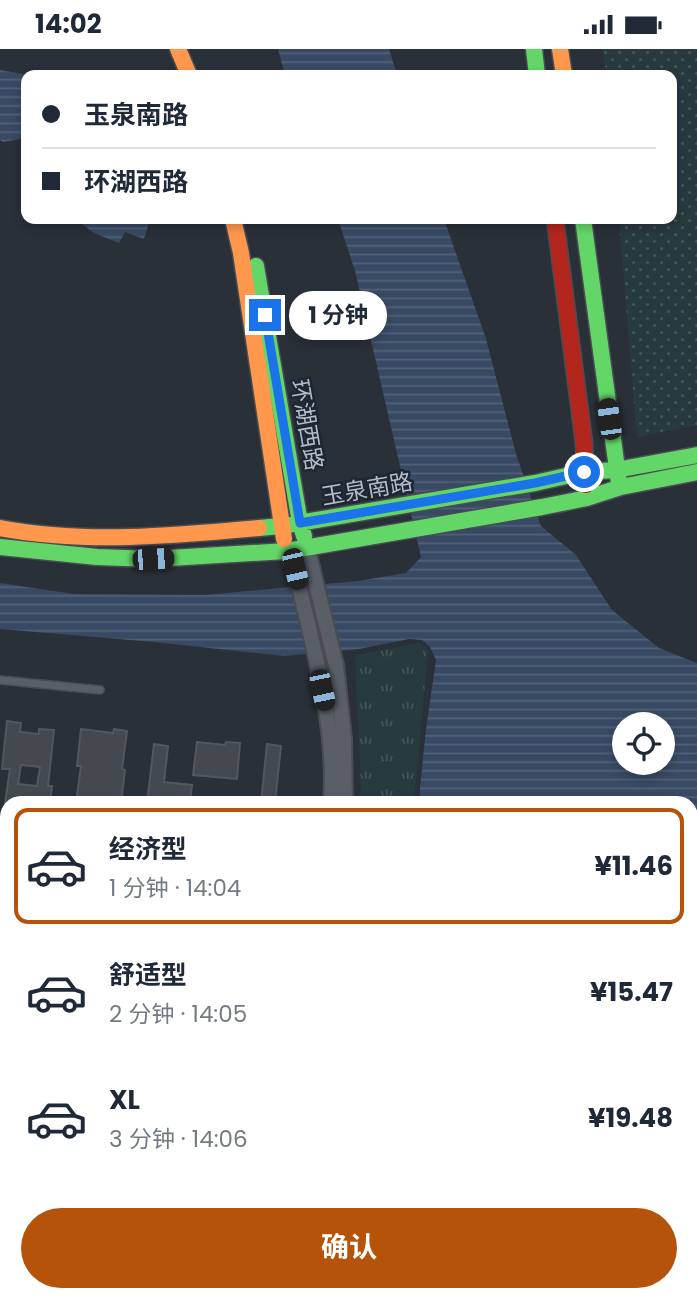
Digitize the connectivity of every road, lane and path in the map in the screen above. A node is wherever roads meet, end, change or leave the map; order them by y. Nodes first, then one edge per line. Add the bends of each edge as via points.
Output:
1 (178, 49) edge
2 (192, 49) edge
3 (534, 49) edge
4 (560, 49) edge
5 (187, 70) edge
6 (201, 70) edge
7 (536, 70) edge
8 (563, 70) edge
9 (234, 224) edge
10 (248, 224) edge
11 (556, 224) edge
12 (584, 224) edge
13 (697, 455) edge
14 (616, 470) junction
15 (584, 472) junction
16 (697, 473) edge
17 (621, 487) junction
18 (587, 498) junction
19 (300, 523) junction
20 (281, 526) junction
21 (0, 529) edge
22 (0, 547) edge
23 (307, 547) junction
24 (287, 551) junction
25 (0, 680) edge
26 (100, 689) dead end
27 (331, 796) edge
28 (345, 796) edge

1 - 5 street
2 - 6 street
3 - 7 street
4 - 8 street
9 - 20 street, 环湖西路
10 - 19 street, 环湖西路
11 - 15 street
12 - 14 street
13 - 14 street, 玉泉南路
14 - 15 street, 玉泉南路
14 - 17 street
15 - 18 street
15 - 19 street, 玉泉南路
16 - 17 street, 玉泉南路
17 - 18 street, 玉泉南路
18 - 23 street, 玉泉南路
19 - 20 street, 玉泉南路
19 - 23 street, 环湖西路
20 - 21 street, 玉泉南路 via 99,537
20 - 24 street, 环湖西路
22 - 24 street, 玉泉南路 via 153,559
23 - 24 street, 玉泉南路
23 - 28 street, 环湖西路 via 336,664 345,739
24 - 27 street, 环湖西路 via 328,716
25 - 26 lane

